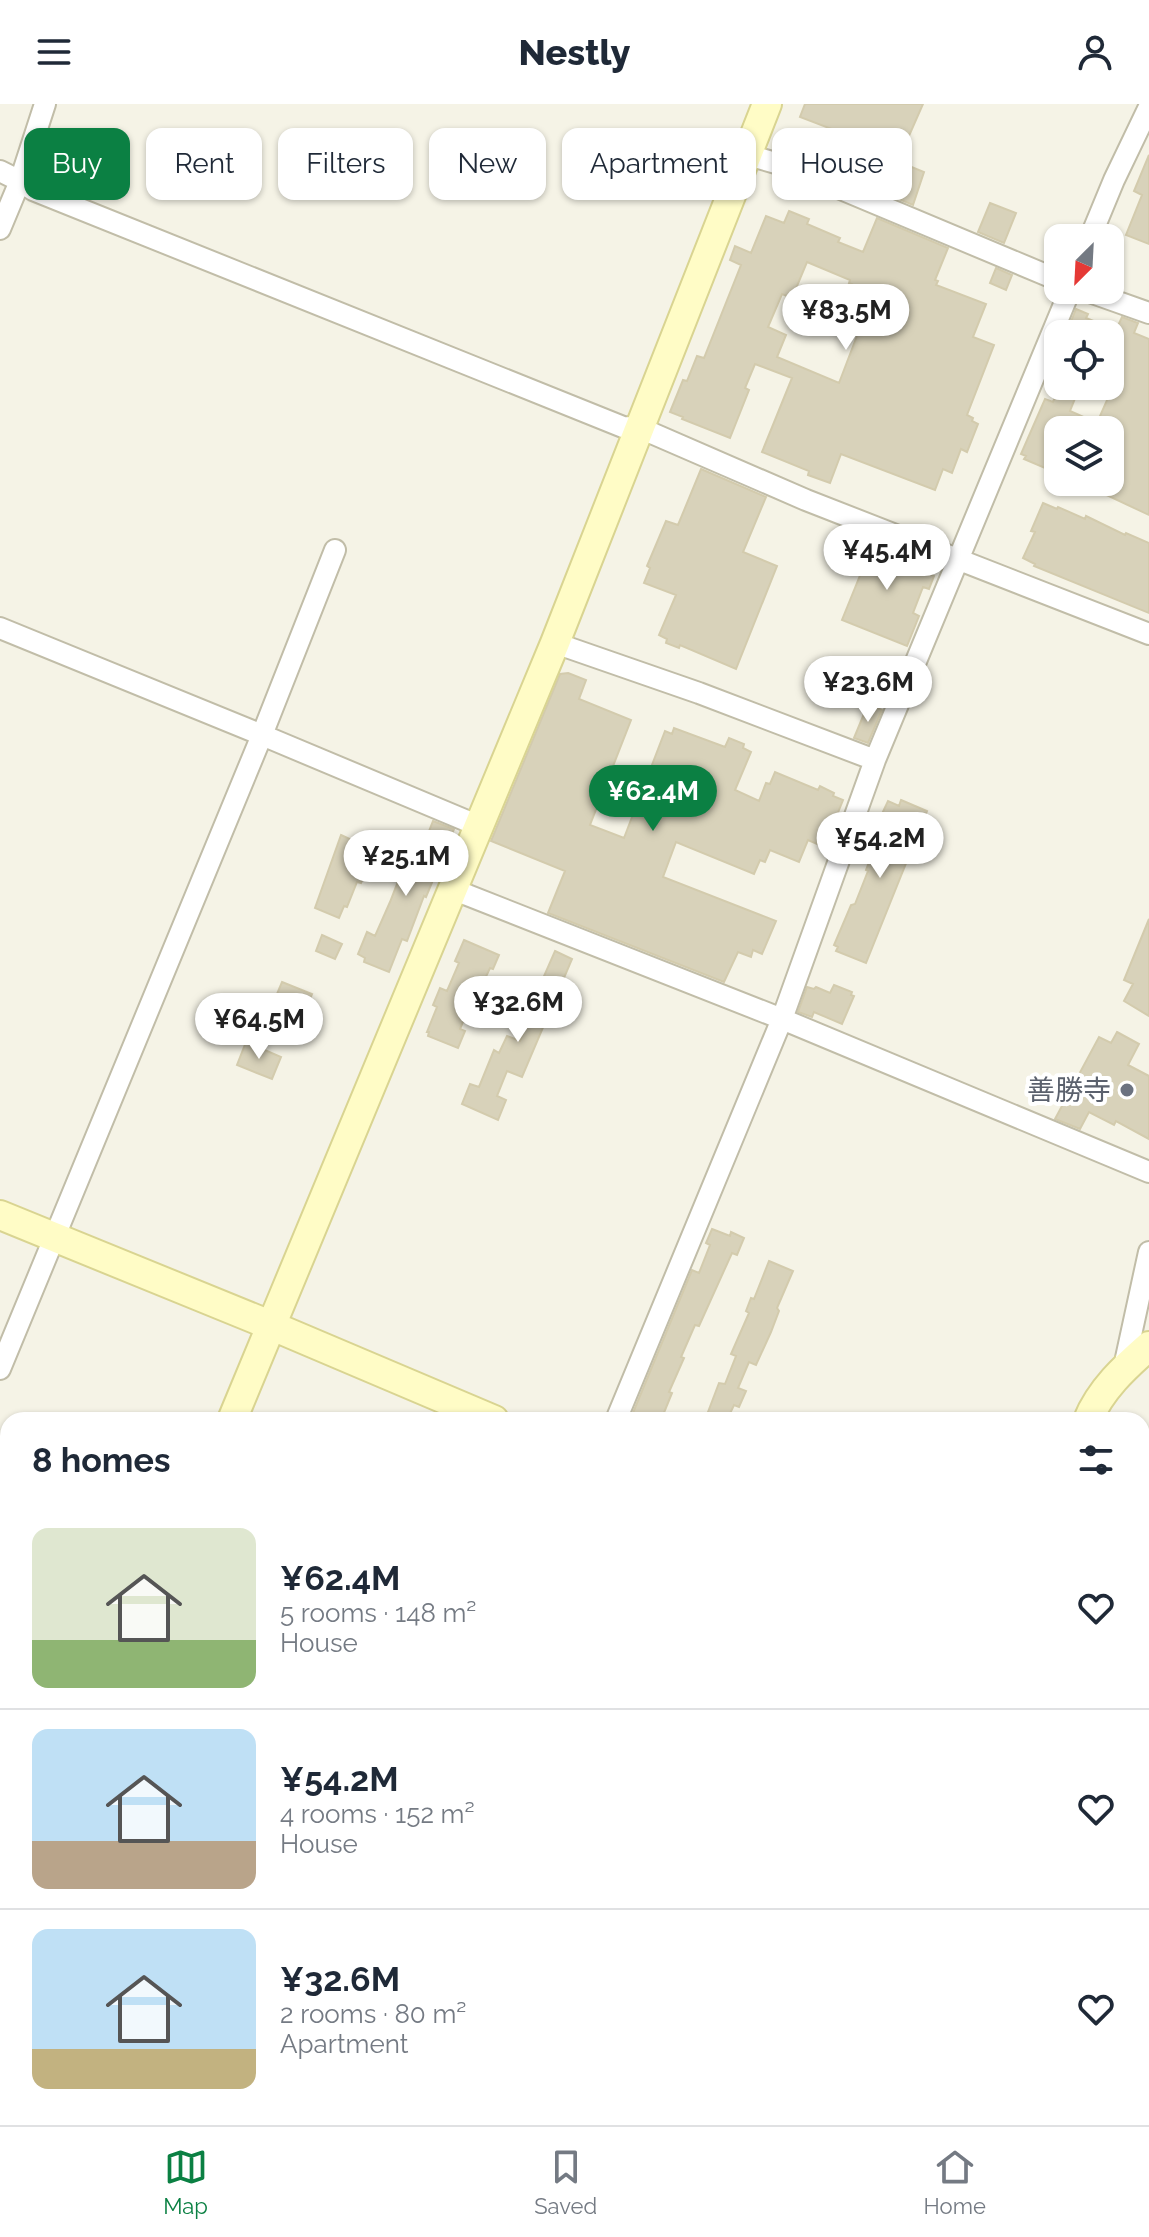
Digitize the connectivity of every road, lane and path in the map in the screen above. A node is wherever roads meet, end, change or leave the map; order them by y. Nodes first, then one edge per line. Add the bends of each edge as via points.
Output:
1 (45, 104) edge
2 (767, 104) edge
3 (1149, 107) edge
4 (756, 134) edge
5 (756, 157) edge
6 (0, 171) edge
7 (20, 181) junction
8 (730, 200) edge
9 (1096, 224) edge
10 (0, 229) edge
11 (1044, 274) edge
12 (1064, 304) edge
13 (1124, 304) edge
14 (1149, 313) edge
15 (640, 428) junction
16 (335, 550) dead end
17 (957, 558) junction
18 (0, 628) edge
19 (1149, 634) edge
20 (555, 643) junction
21 (262, 735) junction
22 (875, 760) junction
23 (479, 826) junction
24 (452, 889) junction
25 (782, 1019) junction
26 (1149, 1172) edge
27 (0, 1215) edge
28 (55, 1237) junction
29 (1149, 1252) edge
30 (270, 1325) junction
31 (1149, 1346) edge
32 (1124, 1367) junction
33 (0, 1369) edge
34 (235, 1412) edge
35 (475, 1412) edge
36 (619, 1412) edge
37 (1091, 1412) edge

1 - 7 street
2 - 4 street
3 - 9 street
5 - 11 street
6 - 7 street
7 - 10 street
7 - 15 street via 623,427
8 - 15 street
12 - 17 street
13 - 14 street
15 - 17 street
15 - 20 street
16 - 21 street
17 - 19 street
17 - 22 street
18 - 21 street
20 - 22 street
20 - 23 street
21 - 23 street
21 - 28 street
22 - 25 street
23 - 24 street
24 - 25 street
24 - 30 street
25 - 26 street
25 - 36 street
27 - 28 street
28 - 30 street
28 - 33 street
29 - 32 street
30 - 34 street
30 - 35 street
31 - 32 street
32 - 37 street

